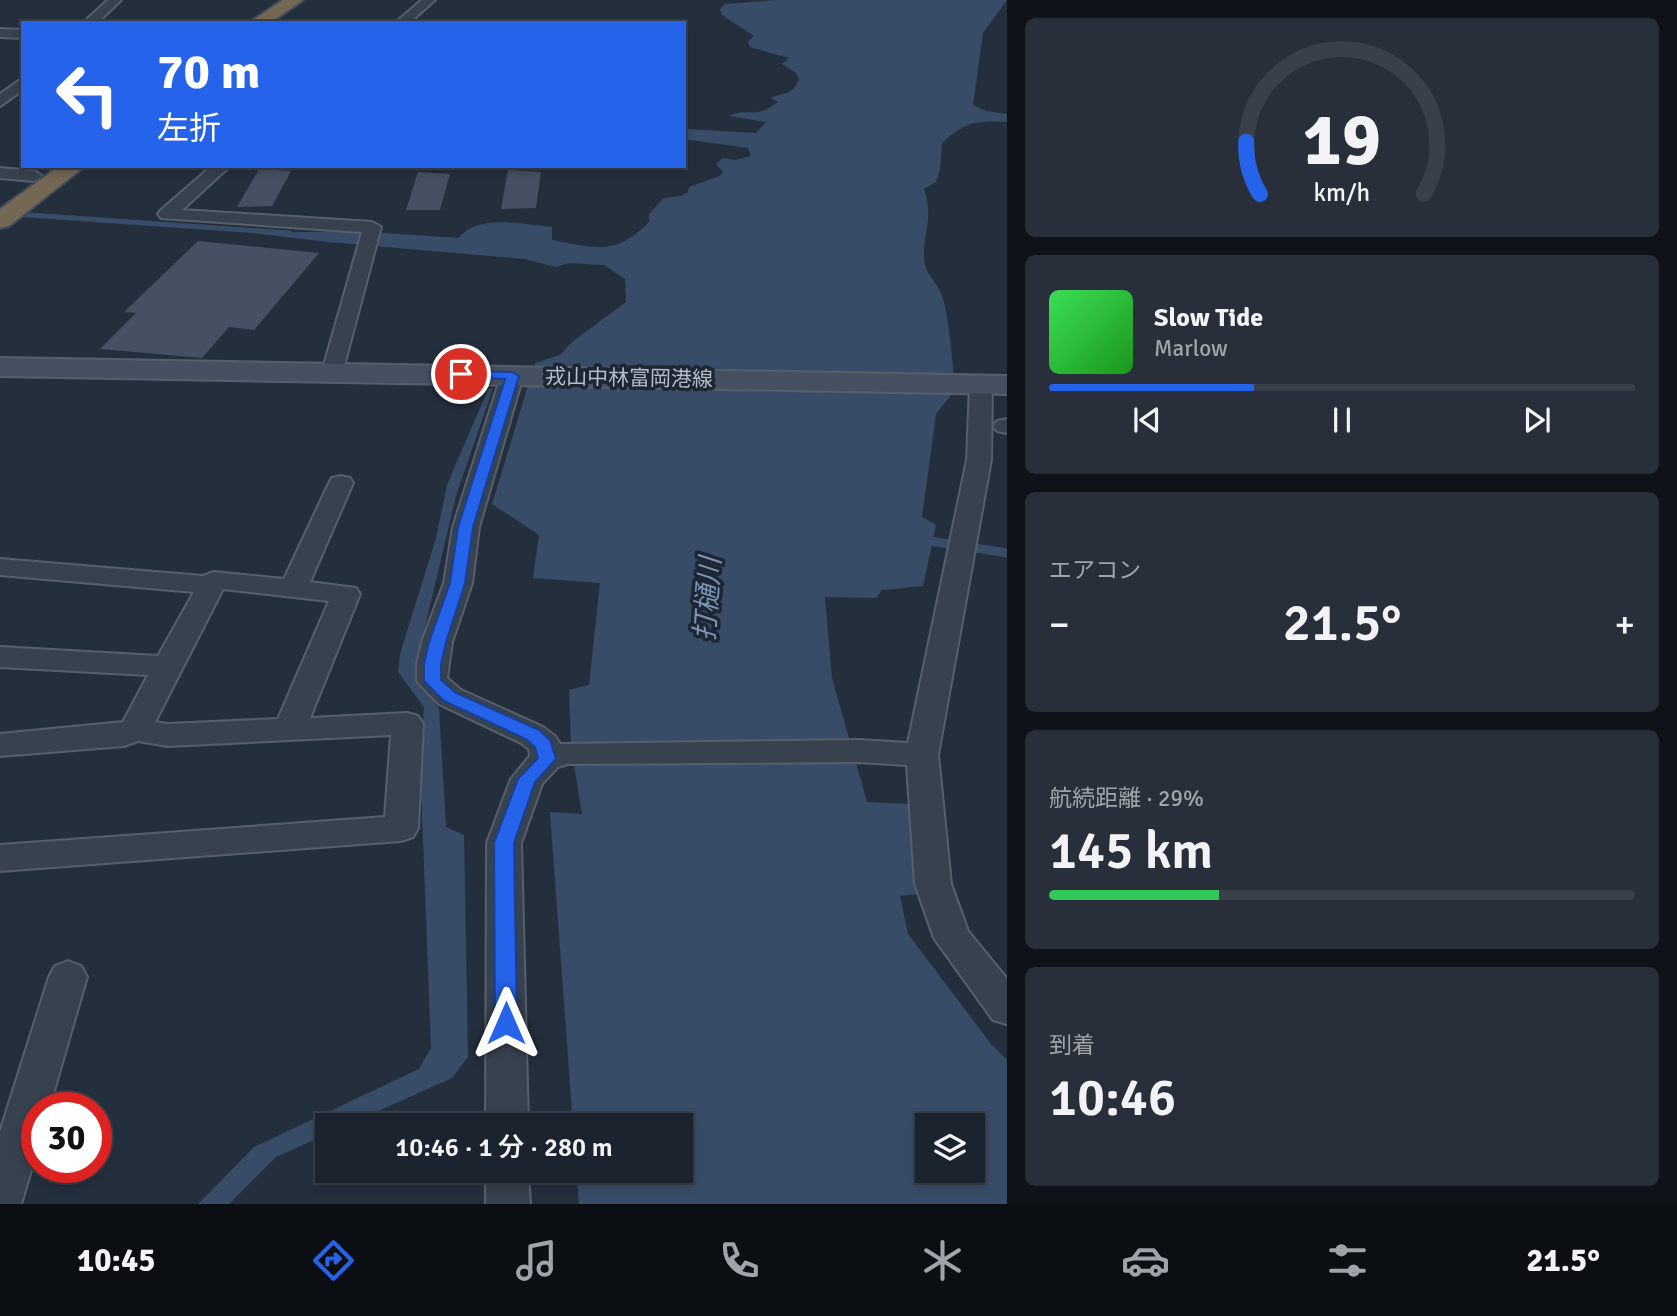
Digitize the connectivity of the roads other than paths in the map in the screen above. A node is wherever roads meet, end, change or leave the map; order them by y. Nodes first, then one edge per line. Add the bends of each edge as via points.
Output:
1 (115, 0) edge
2 (295, 0) edge
3 (315, 0) edge
4 (429, 0) edge
5 (91, 21) edge
6 (261, 21) edge
7 (283, 21) edge
8 (403, 21) edge
9 (0, 33) edge
10 (21, 34) edge
11 (71, 168) edge
12 (220, 168) edge
13 (41, 171) edge
14 (0, 173) edge
15 (6, 212) edge
16 (0, 367) edge
17 (333, 372) junction
18 (518, 376) junction
19 (984, 384) edge
20 (341, 484) dead end
21 (0, 567) edge
22 (211, 585) junction
23 (294, 587) junction
24 (0, 657) edge
25 (167, 666) junction
26 (294, 729) junction
27 (134, 730) junction
28 (0, 745) edge
29 (922, 755) junction
30 (557, 756) junction
31 (0, 858) edge
32 (68, 977) dead end
33 (1007, 1007) edge
34 (507, 1113) edge
35 (507, 1183) edge
36 (0, 1201) edge
37 (508, 1204) edge

1 - 5 street
2 - 6 highway
3 - 7 highway
4 - 8 street
9 - 10 street
11 - 15 highway
12 - 17 street via 167,214 372,227
13 - 14 street
13 - 15 highway
16 - 17 main road, 戎山中林富岡港線
17 - 18 main road, 戎山中林富岡港線
18 - 19 main road, 戎山中林富岡港線
18 - 30 street via 466,527 458,583 437,642 432,681 450,697 532,735
19 - 29 street via 979,460
20 - 23 street
21 - 22 street
22 - 23 street via 214,580
22 - 25 street
23 - 26 street via 346,594 294,717
24 - 25 street
25 - 27 street
26 - 27 street via 169,735
26 - 31 street via 407,724 401,828
27 - 28 street via 124,735
29 - 30 street via 859,751
29 - 33 street via 933,884 952,938
30 - 34 street via 527,779 504,843
32 - 36 street
35 - 37 street

